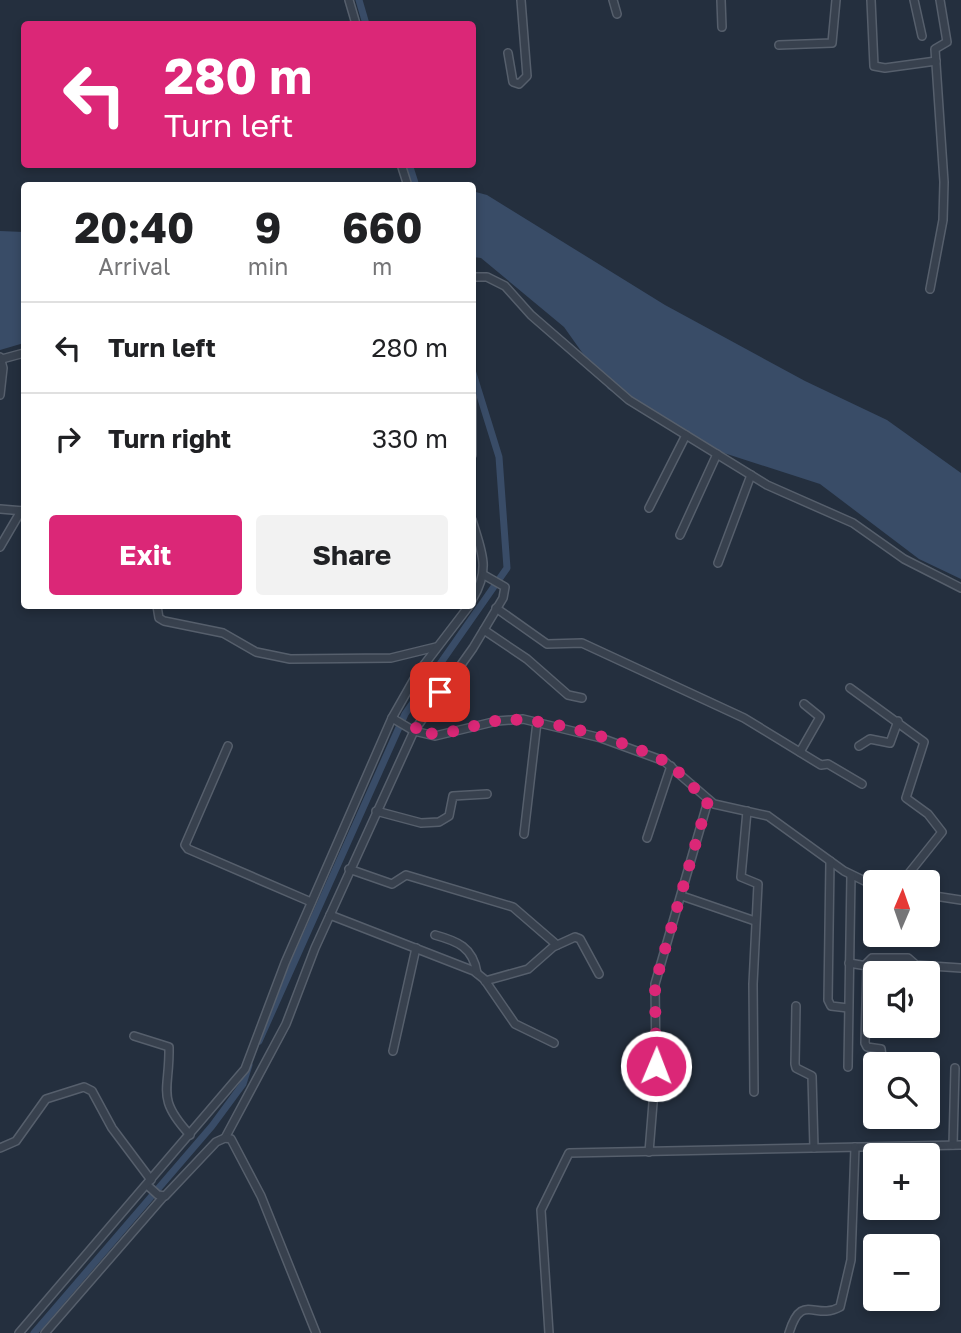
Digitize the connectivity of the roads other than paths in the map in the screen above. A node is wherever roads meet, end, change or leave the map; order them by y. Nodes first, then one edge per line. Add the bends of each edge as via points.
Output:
1 (349, 0) edge
2 (521, 0) edge
3 (613, 0) edge
4 (721, 0) edge
5 (836, 0) edge
6 (871, 0) edge
7 (914, 0) edge
8 (940, 0) edge
9 (617, 14) dead end
10 (355, 21) edge
11 (722, 27) dead end
12 (922, 36) dead end
13 (779, 44) dead end
14 (508, 53) dead end
15 (936, 61) junction
16 (476, 277) edge
17 (930, 289) dead end
18 (21, 354) edge
19 (1, 358) edge
20 (0, 395) edge
21 (686, 435) junction
22 (717, 454) junction
23 (751, 475) junction
24 (649, 508) dead end
25 (0, 509) edge
26 (21, 511) edge
27 (21, 514) edge
28 (476, 533) edge
29 (680, 535) dead end
30 (0, 547) edge
31 (718, 563) dead end
32 (484, 575) junction
33 (961, 588) edge
34 (476, 592) edge
35 (496, 608) junction
36 (158, 609) edge
37 (467, 609) edge
38 (484, 630) junction
39 (437, 647) junction
40 (849, 688) dead end
41 (582, 698) dead end
42 (804, 704) dead end
43 (898, 721) junction
44 (398, 722) junction
45 (537, 722) junction
46 (414, 731) junction
47 (228, 746) dead end
48 (859, 746) dead end
49 (800, 752) junction
50 (671, 766) junction
51 (863, 784) dead end
52 (487, 794) dead end
53 (708, 801) junction
54 (376, 811) junction
55 (747, 811) junction
56 (524, 834) dead end
57 (647, 838) dead end
58 (830, 861) junction
59 (349, 869) junction
60 (912, 870) edge
61 (851, 875) junction
62 (863, 880) edge
63 (682, 896) junction
64 (940, 897) edge
65 (961, 900) edge
66 (312, 902) junction
67 (330, 915) junction
68 (755, 921) junction
69 (435, 935) dead end
70 (556, 945) junction
71 (416, 948) junction
72 (869, 961) edge
73 (910, 961) edge
74 (849, 963) junction
75 (863, 964) edge
76 (940, 967) edge
77 (961, 968) edge
78 (477, 973) junction
79 (599, 974) dead end
80 (485, 981) junction
81 (796, 1006) dead end
82 (848, 1008) junction
83 (134, 1036) dead end
84 (865, 1038) edge
85 (554, 1043) dead end
86 (393, 1051) dead end
87 (881, 1052) edge
88 (848, 1067) dead end
89 (955, 1068) dead end
90 (754, 1092) dead end
91 (190, 1135) junction
92 (225, 1138) junction
93 (957, 1145) edge
94 (855, 1147) junction
95 (0, 1148) edge
96 (814, 1148) junction
97 (649, 1152) junction
98 (155, 1189) junction
99 (19, 1333) edge
100 (46, 1333) edge
101 (316, 1333) edge
102 (549, 1333) edge
103 (789, 1333) edge

1 - 10 street
2 - 14 street via 527,76 516,85
3 - 9 street
4 - 11 street
5 - 13 street via 832,43
6 - 15 street via 874,66
7 - 12 street
8 - 15 street via 947,42 935,48
15 - 17 street via 944,196
16 - 21 street via 505,286 617,391
18 - 19 street
19 - 20 street
21 - 22 street
21 - 24 street
22 - 23 street
22 - 29 street
23 - 31 street
23 - 33 street via 853,523 904,559
25 - 26 street
27 - 30 street
28 - 32 street
32 - 34 street
32 - 35 street via 503,585 505,593
35 - 38 street
35 - 49 street via 544,642 582,643 728,710
36 - 39 street via 164,621 223,633 256,652 290,659 391,658
37 - 39 street
38 - 41 street via 568,695
38 - 46 street
39 - 44 street via 409,686
40 - 43 street
42 - 49 street via 820,717
43 - 48 street via 890,743 870,739
43 - 60 street via 924,742 906,798 942,832
44 - 46 street
44 - 66 street
45 - 46 street via 497,721 435,736
45 - 50 street via 592,734
45 - 56 street
46 - 54 street
47 - 66 street via 188,849
49 - 51 street
50 - 53 street
50 - 57 street
52 - 54 street via 453,796 449,817 431,823
53 - 55 street
53 - 63 street
54 - 59 street
55 - 58 street via 768,816
55 - 68 street via 741,875 758,884
58 - 61 street
58 - 82 street via 828,1000 831,1006
59 - 67 street
59 - 70 street via 392,884 406,875 502,903 526,915
61 - 62 street
61 - 74 street
63 - 68 street
63 - 97 street via 655,984 656,1066
64 - 65 street
66 - 91 street via 258,1028 251,1060
67 - 71 street
67 - 92 street via 286,1024
68 - 90 street
69 - 78 street via 463,944
70 - 79 street via 578,937
70 - 80 street via 528,969
71 - 78 street
71 - 86 street
72 - 73 street
74 - 75 street
74 - 82 street
76 - 77 street
78 - 80 street
80 - 85 street via 515,1024
81 - 96 street via 794,1063 812,1076
82 - 88 street
83 - 91 street via 169,1047 166,1100
84 - 87 street via 867,1047
89 - 93 street
91 - 98 street
92 - 98 street
92 - 101 street via 235,1143 252,1177
93 - 94 street
94 - 96 street
94 - 103 street via 851,1260 841,1307 803,1310 797,1313
95 - 98 street via 16,1141 46,1099 84,1087 92,1091
96 - 97 street
97 - 102 street via 565,1156 540,1213
98 - 99 street
98 - 100 street

